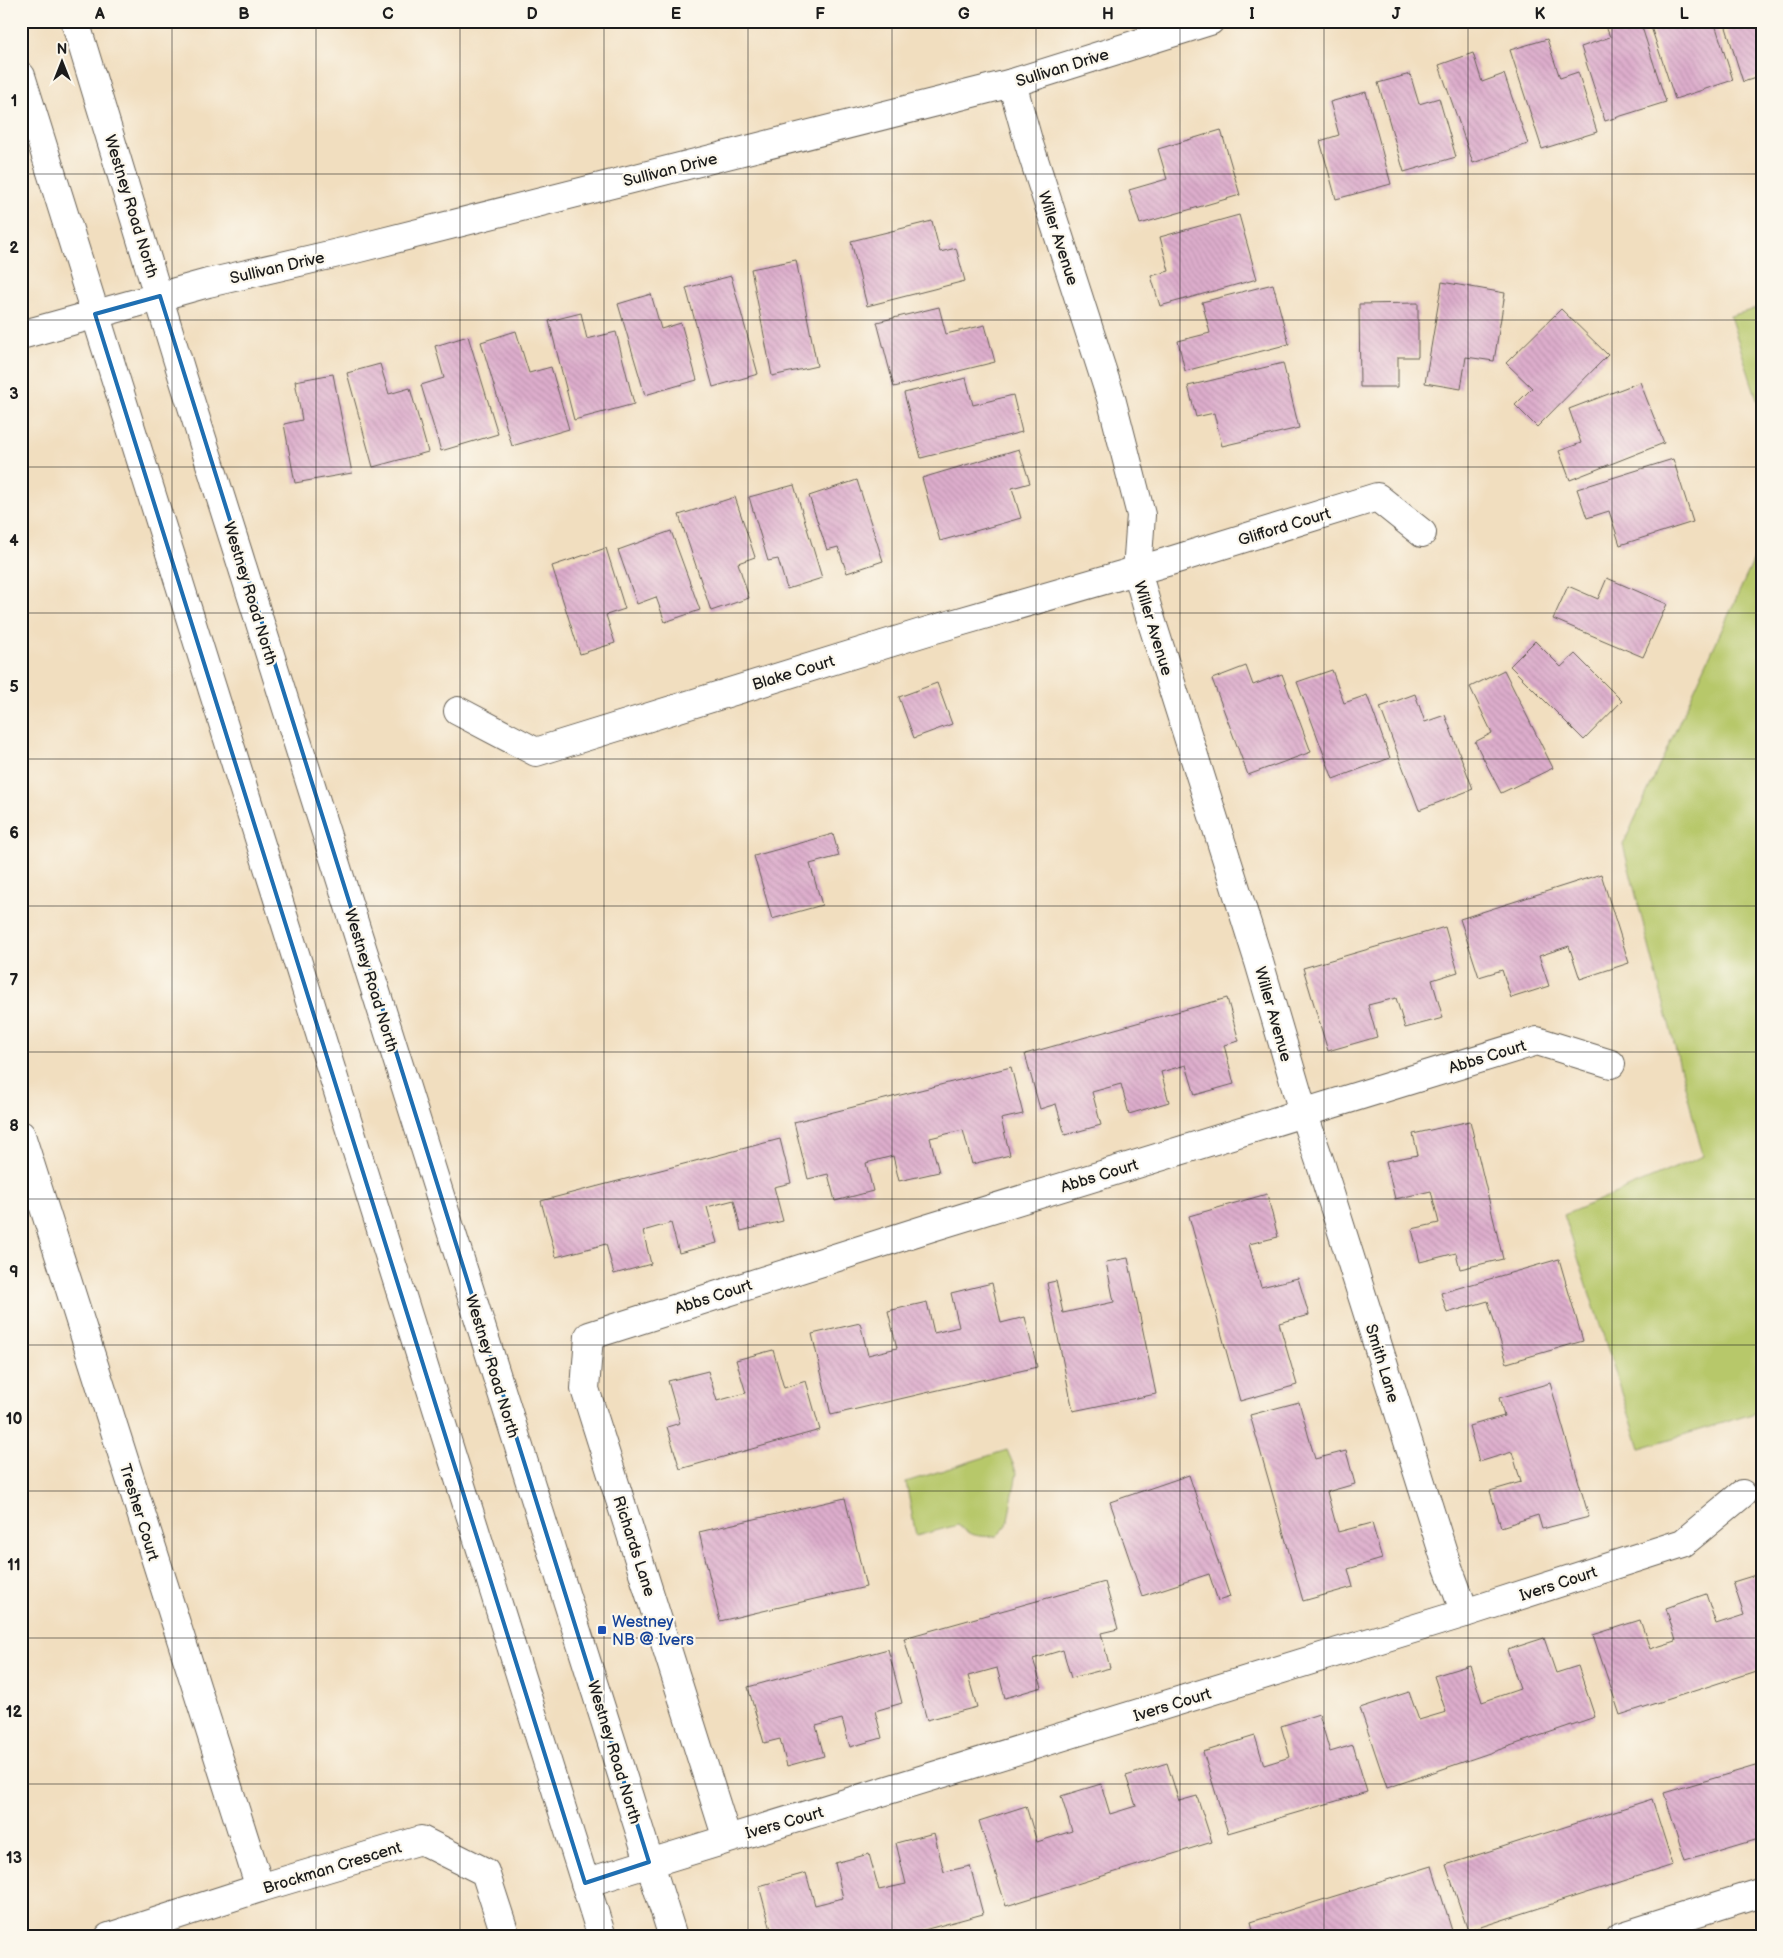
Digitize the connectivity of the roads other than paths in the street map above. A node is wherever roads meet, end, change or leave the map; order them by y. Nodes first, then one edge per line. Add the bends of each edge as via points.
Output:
1 (75, 21) edge
2 (1210, 21) edge
3 (21, 76) edge
4 (1012, 83) junction
5 (160, 296) junction
6 (95, 314) junction
7 (21, 335) edge
8 (1422, 532) dead end
9 (1136, 571) junction
10 (458, 711) dead end
11 (1611, 1064) dead end
12 (1302, 1112) junction
13 (21, 1135) edge
14 (589, 1336) joint
15 (1742, 1494) dead end
16 (1465, 1613) junction
17 (727, 1839) junction
18 (649, 1862) junction
19 (585, 1883) junction
20 (260, 1888) junction
21 (1761, 1895) edge
22 (110, 1937) edge
23 (506, 1937) edge
24 (602, 1937) edge
25 (673, 1937) edge
26 (1620, 1937) edge

1 - 5 street, Westney Road North
2 - 4 street, Sullivan Drive
3 - 6 street
4 - 5 street, Sullivan Drive
4 - 9 street, Willer Avenue via 1111,398 1141,515
5 - 6 street, Sullivan Drive
5 - 18 street, Westney Road North
6 - 7 street, Sullivan Drive
6 - 19 street
8 - 9 street, Glifford Court via 1377,498
9 - 10 street, Blake Court via 928,631 536,752
9 - 12 street, Willer Avenue via 1259,962
11 - 12 street, Abbs Court via 1537,1041
12 - 14 street, Abbs Court
12 - 16 street, Smith Lane via 1444,1559
13 - 20 street, Tresher Court
14 - 17 street, Richards Lane via 585,1389
15 - 16 street, Ivers Court via 1683,1543
16 - 17 street, Ivers Court
17 - 18 street, Ivers Court
18 - 19 street, Ivers Court
18 - 25 street, Westney Road North
19 - 24 street
20 - 22 street, Brockman Crescent
20 - 23 street, Brockman Crescent via 422,1840 485,1872
21 - 26 street

